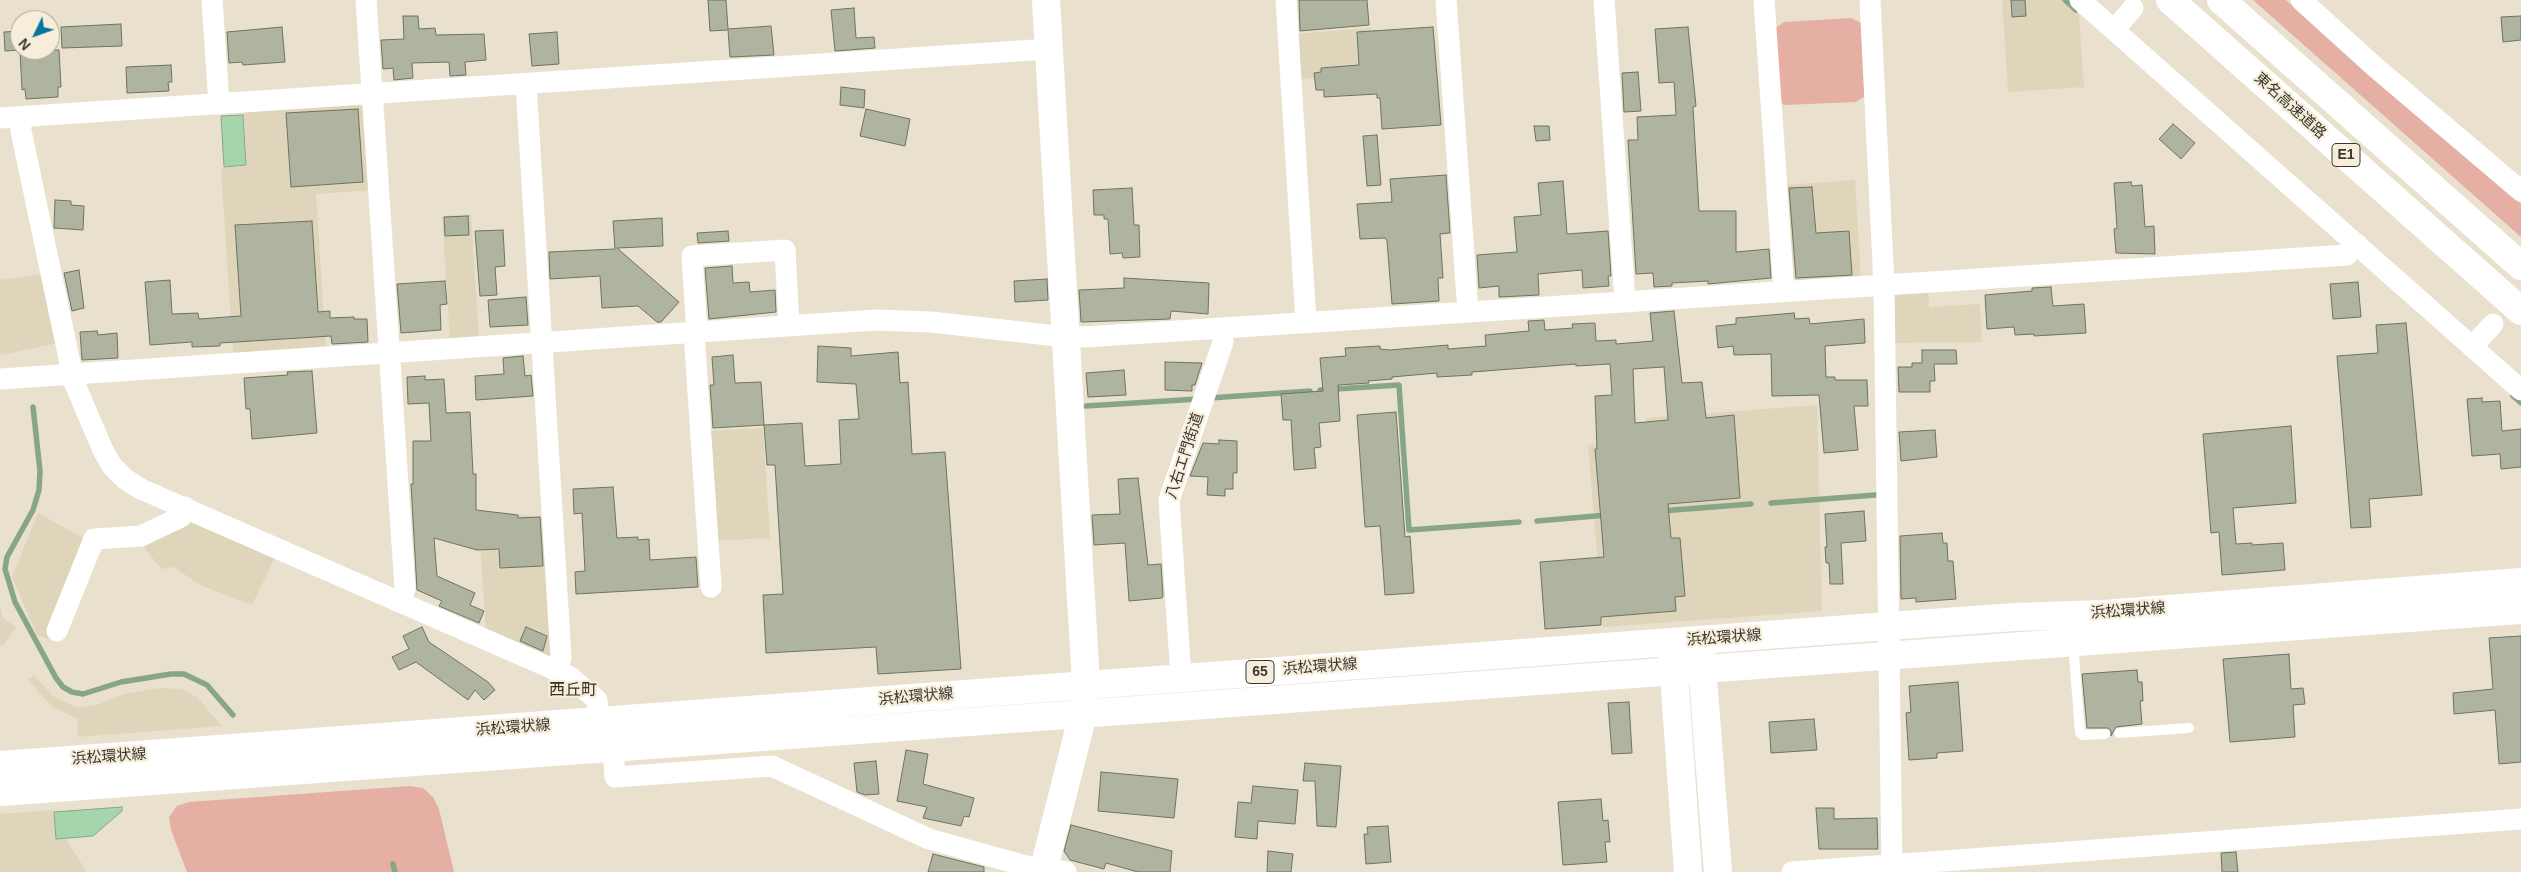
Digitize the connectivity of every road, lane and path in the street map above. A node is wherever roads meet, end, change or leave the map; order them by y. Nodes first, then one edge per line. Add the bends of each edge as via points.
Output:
1 (212, 0) edge
2 (366, 0) edge
3 (1046, 0) edge
4 (1286, 0) edge
5 (1446, 0) edge
6 (1604, 0) edge
7 (1764, 0) edge
8 (1870, 0) edge
9 (2080, 0) edge
10 (2170, 0) edge
11 (2221, 0) edge
12 (2301, 0) edge
13 (2133, 8) dead end
14 (2114, 30) junction
15 (1049, 50) junction
16 (526, 84) junction
17 (372, 94) junction
18 (219, 104) junction
19 (10, 118) edge
20 (2521, 191) edge
21 (2356, 244) junction
22 (2521, 266) edge
23 (1884, 285) junction
24 (1784, 292) junction
25 (1625, 302) junction
26 (2521, 311) edge
27 (1468, 312) junction
28 (1306, 322) junction
29 (2493, 324) dead end
30 (789, 326) junction
31 (1222, 328) junction
32 (696, 332) junction
33 (1066, 336) junction
34 (542, 342) junction
35 (2472, 347) junction
36 (389, 352) junction
37 (72, 374) junction
38 (0, 379) edge
39 (2521, 390) edge
40 (185, 508) junction
41 (2521, 582) edge
42 (710, 587) dead end
43 (399, 602) junction
44 (2521, 610) edge
45 (1889, 626) junction
46 (57, 631) dead end
47 (1700, 640) junction
48 (1671, 642) junction
49 (2073, 642) junction
50 (1890, 656) junction
51 (1703, 668) junction
52 (556, 670) junction
53 (1674, 671) junction
54 (1181, 677) junction
55 (1086, 684) junction
56 (1083, 714) junction
57 (599, 722) junction
58 (2189, 728) dead end
59 (2119, 733) dead end
60 (2104, 734) dead end
61 (613, 748) junction
62 (0, 765) edge
63 (0, 792) edge
64 (2521, 819) edge
65 (1892, 868) edge
66 (1051, 871) edge
67 (1688, 872) edge
68 (1718, 872) edge
69 (1792, 872) edge

1 - 18 street
2 - 17 street
3 - 15 main road
4 - 28 street
5 - 27 street
6 - 25 street
7 - 24 street
8 - 23 street
9 - 14 street
10 - 26 main road, 東名高速道路 / E1
11 - 22 main road, E1
12 - 20 street
13 - 14 street
14 - 21 street
15 - 16 street
15 - 33 main road
16 - 17 street
16 - 34 street
17 - 18 street
17 - 36 street
18 - 19 street
19 - 37 street
21 - 23 street via 2347,255
21 - 35 street
23 - 24 street
23 - 45 street
24 - 25 street
25 - 27 street
27 - 28 street
28 - 31 street
29 - 35 street
30 - 32 street
30 - 32 street via 785,250 692,256
30 - 33 street via 913,320
31 - 33 street
31 - 54 street, 八右エ門街道 via 1223,342 1169,500
32 - 34 street
32 - 42 street
33 - 55 main road
34 - 36 street
34 - 52 street via 561,658
35 - 39 street
36 - 37 street
36 - 43 street via 404,589
37 - 38 street
37 - 40 street via 112,466 141,489
40 - 43 street
40 - 46 street via 181,517 141,536 94,539
41 - 45 main road, 浜松環状線 / 65 via 2103,614
43 - 52 street
44 - 49 main road, 浜松環状線 / 65
45 - 47 main road, 浜松環状線 / 65
45 - 50 street
47 - 48 main road, 浜松環状線 / 65
47 - 51 main road
48 - 53 main road
48 - 54 main road, 浜松環状線 / 65
49 - 50 main road, 浜松環状線 / 65
49 - 60 lane via 2080,733 2083,736
50 - 51 main road, 浜松環状線 / 65
50 - 65 street
51 - 53 main road, 浜松環状線 / 65
51 - 68 main road
52 - 57 street via 569,676 597,700
53 - 56 main road, 浜松環状線 / 65
53 - 67 main road
54 - 55 main road, 浜松環状線 / 65
55 - 56 main road
55 - 57 main road, 浜松環状線 / 65
56 - 61 main road, 浜松環状線 / 65
56 - 66 main road
57 - 62 main road, 浜松環状線 / 65
58 - 59 lane
61 - 63 main road, 浜松環状線 / 65
61 - 66 street via 615,777 772,766 929,839
64 - 65 street
65 - 69 street

